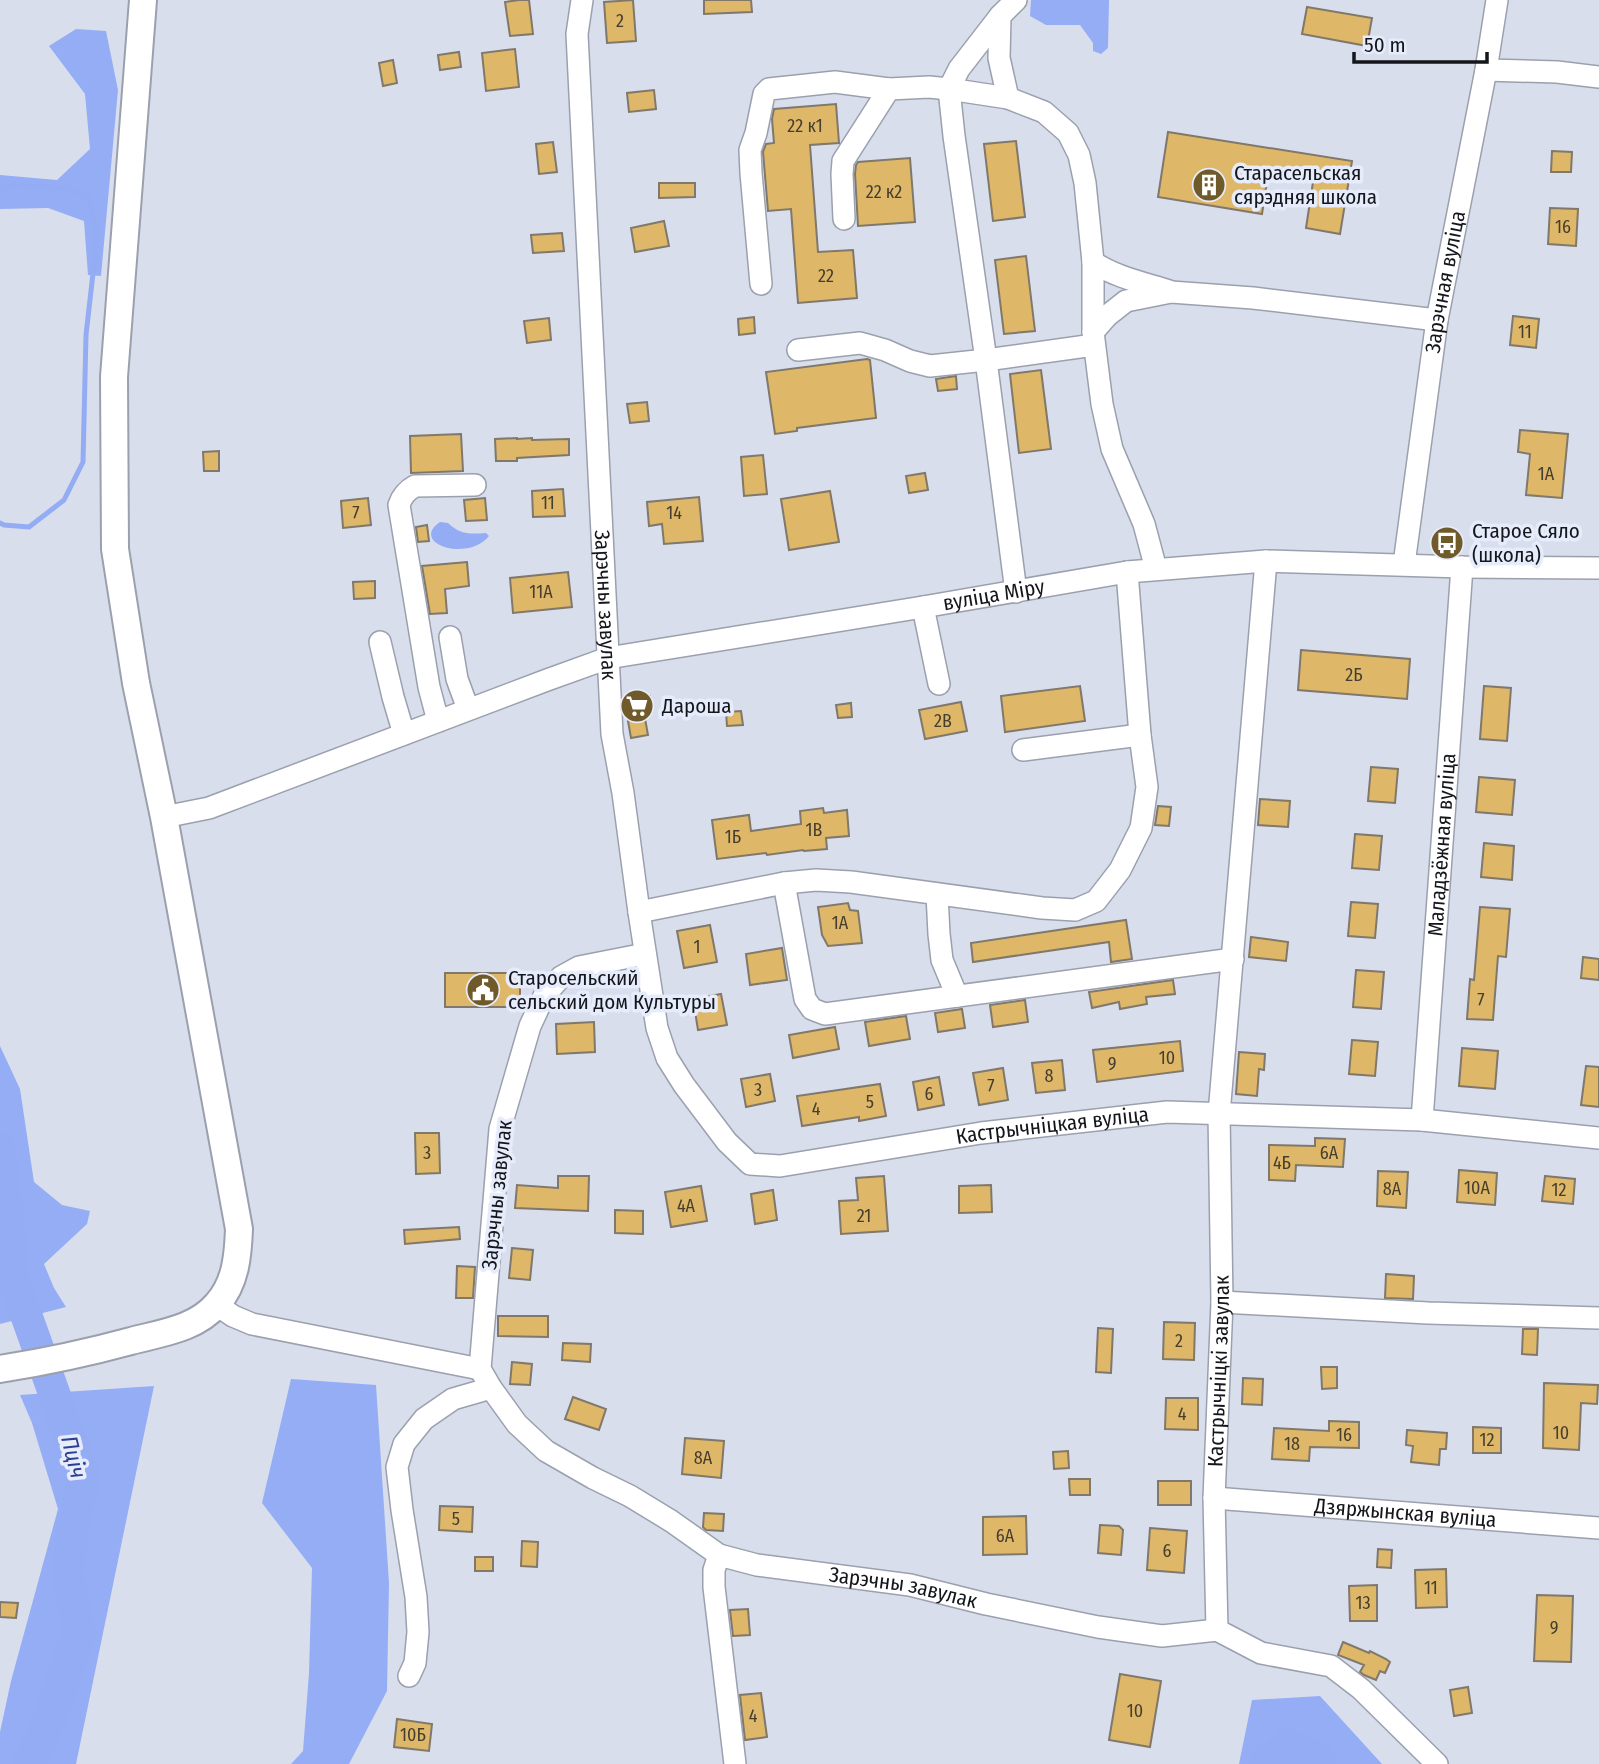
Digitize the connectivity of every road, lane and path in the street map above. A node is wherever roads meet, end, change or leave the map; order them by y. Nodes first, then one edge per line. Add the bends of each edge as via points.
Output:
1 (144, 0) edge
2 (582, 0) edge
3 (1016, 0) edge
4 (1497, 0) edge
5 (1000, 16) junction
6 (1486, 70) junction
7 (1599, 77) edge
8 (889, 89) junction
9 (949, 89) junction
10 (1009, 98) junction
11 (844, 219) dead end
12 (1093, 262) junction
13 (761, 284) dead end
14 (1171, 292) junction
15 (1437, 320) junction
16 (1094, 339) junction
17 (798, 350) dead end
18 (986, 360) junction
19 (475, 485) dead end
20 (1266, 561) junction
21 (1404, 565) junction
22 (1462, 567) junction
23 (1599, 568) edge
24 (1156, 569) junction
25 (1127, 572) junction
26 (1016, 592) junction
27 (923, 607) junction
28 (450, 637) dead end
29 (380, 642) dead end
30 (608, 658) junction
31 (939, 684) dead end
32 (468, 709) junction
33 (438, 721) junction
34 (404, 734) junction
35 (1140, 735) junction
36 (1023, 750) dead end
37 (164, 817) junction
38 (784, 883) junction
39 (937, 894) junction
40 (639, 912) junction
41 (645, 954) junction
42 (1233, 959) junction
43 (957, 996) junction
44 (1219, 1114) junction
45 (1422, 1120) junction
46 (1599, 1138) edge
47 (1222, 1302) junction
48 (217, 1305) junction
49 (1599, 1318) edge
50 (1, 1369) edge
51 (480, 1369) junction
52 (491, 1388) junction
53 (1214, 1498) junction
54 (1599, 1528) edge
55 (719, 1555) junction
56 (1217, 1630) junction
57 (410, 1676) dead end
58 (735, 1764) edge
59 (1437, 1764) edge

1 - 37 main road via 114,377 115,548 136,683
2 - 30 street, Зарэчны завулак via 577,34
3 - 5 street
4 - 6 street, Зарэчная вуліца
5 - 9 street
5 - 10 street via 999,58
6 - 7 street
6 - 15 street, Зарэчная вуліца
8 - 9 street
8 - 11 street via 843,161
8 - 13 street via 835,82 769,89 764,94 750,150
9 - 10 street
9 - 18 street
10 - 12 street via 1044,112 1068,133 1085,183
12 - 14 street
12 - 16 street
14 - 15 street
14 - 16 street via 1126,300 1107,316
15 - 21 street, Зарэчная вуліца
16 - 18 street
16 - 24 street via 1112,449 1144,524
17 - 18 street via 860,343 930,366
18 - 26 street
19 - 33 street via 415,486 399,505
20 - 21 street, вуліца Міру
20 - 24 street, вуліца Міру
20 - 42 street, Кастрычніцкі завулак
21 - 22 street, вуліца Міру
22 - 23 street, вуліца Міру
22 - 45 street, Маладзёжная вуліца
24 - 25 street, вуліца Міру
25 - 26 street, вуліца Міру
25 - 35 street
26 - 27 street, вуліца Міру
27 - 30 street, вуліца Міру
27 - 31 street
28 - 32 street
29 - 34 street
30 - 32 street, вуліца Міру
30 - 40 street, Зарэчны завулак via 612,734
32 - 33 street, вуліца Міру
33 - 34 street, вуліца Міру
34 - 37 street, вуліца Міру via 209,808
35 - 36 street
35 - 39 street via 1147,787 1141,828 1120,870 1096,901 1075,910
37 - 48 main road via 239,1229 237,1261 229,1288
38 - 39 street via 851,882
38 - 40 street
38 - 43 street via 805,999 812,1009 825,1014
39 - 43 street via 942,960
40 - 41 street, Зарэчны завулак
41 - 44 street, Кастрычніцкая вуліца via 657,1028 667,1058 727,1142 750,1164 780,1166 981,1133 1167,1112
41 - 51 street, Зарэчны завулак via 579,967 561,977 544,996 530,1026 500,1129
42 - 43 street
42 - 44 street, Кастрычніцкі завулак
44 - 45 street, Кастрычніцкая вуліца
44 - 47 street, Кастрычніцкі завулак
45 - 46 street, Кастрычніцкая вуліца
47 - 49 street
47 - 53 street, Кастрычніцкі завулак
48 - 50 main road via 179,1329 80,1355
48 - 51 street via 252,1324
51 - 52 street, Зарэчны завулак
52 - 55 street, Зарэчны завулак via 517,1424 546,1451 630,1496
52 - 57 street via 453,1399 424,1419 404,1444 397,1467 416,1597 418,1632
53 - 54 street, Дзяржынская вуліца
53 - 56 street, Кастрычніцкі завулак
55 - 56 street, Зарэчны завулак via 757,1565 910,1585 1098,1627 1162,1636
55 - 58 street via 713,1587
56 - 59 street via 1261,1653 1331,1666

